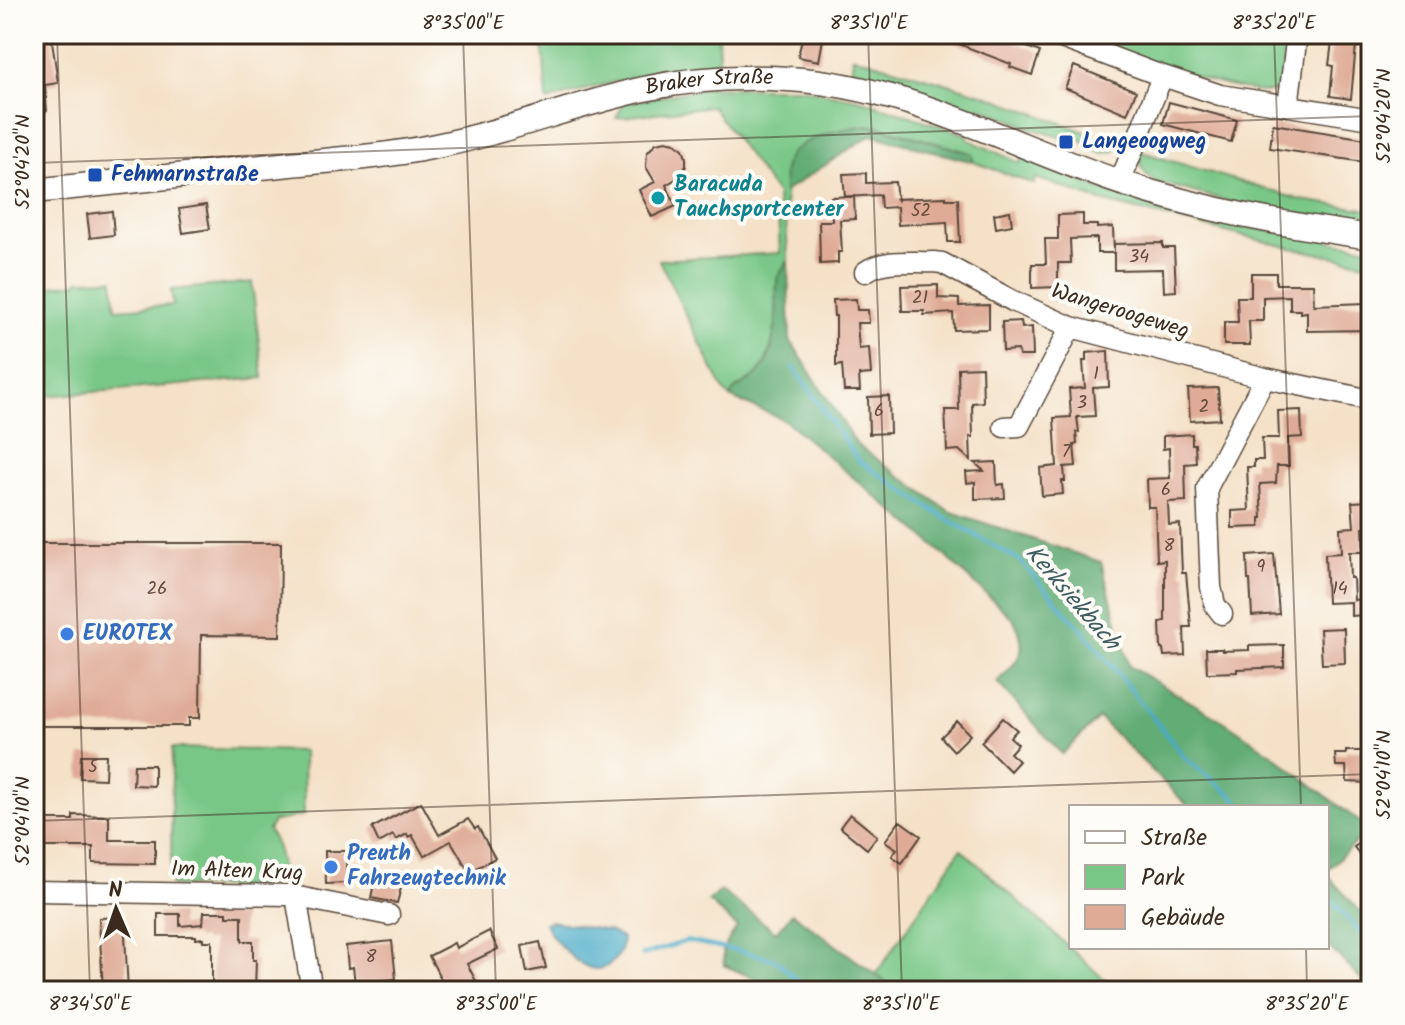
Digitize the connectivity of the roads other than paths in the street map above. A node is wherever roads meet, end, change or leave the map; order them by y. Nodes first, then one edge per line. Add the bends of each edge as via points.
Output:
1 (1051, 34) edge
2 (1297, 34) edge
3 (1078, 39) edge
4 (1162, 77) junction
5 (1288, 106) junction
6 (1371, 119) edge
7 (1120, 182) junction
8 (34, 191) edge
9 (1371, 237) edge
10 (865, 272) dead end
11 (1071, 327) junction
12 (1265, 378) junction
13 (1371, 400) edge
14 (1004, 427) dead end
15 (1222, 614) dead end
16 (34, 891) edge
17 (296, 896) junction
18 (389, 915) dead end
19 (312, 991) edge

1 - 3 street
2 - 5 street
3 - 4 street
4 - 5 street via 1220,95
4 - 7 street
5 - 6 street
7 - 8 main road, Braker Straße via 894,97 805,80 743,78 643,89 418,150
7 - 9 main road, Braker Straße via 1217,210
10 - 11 street, Wangeroogeweg via 886,263 942,263
11 - 12 street, Wangeroogeweg
11 - 14 street via 1019,426
12 - 13 street, Wangeroogeweg
12 - 15 street via 1207,488 1212,598
16 - 17 street, Im Alten Krug
17 - 18 street, Im Alten Krug
17 - 19 street

